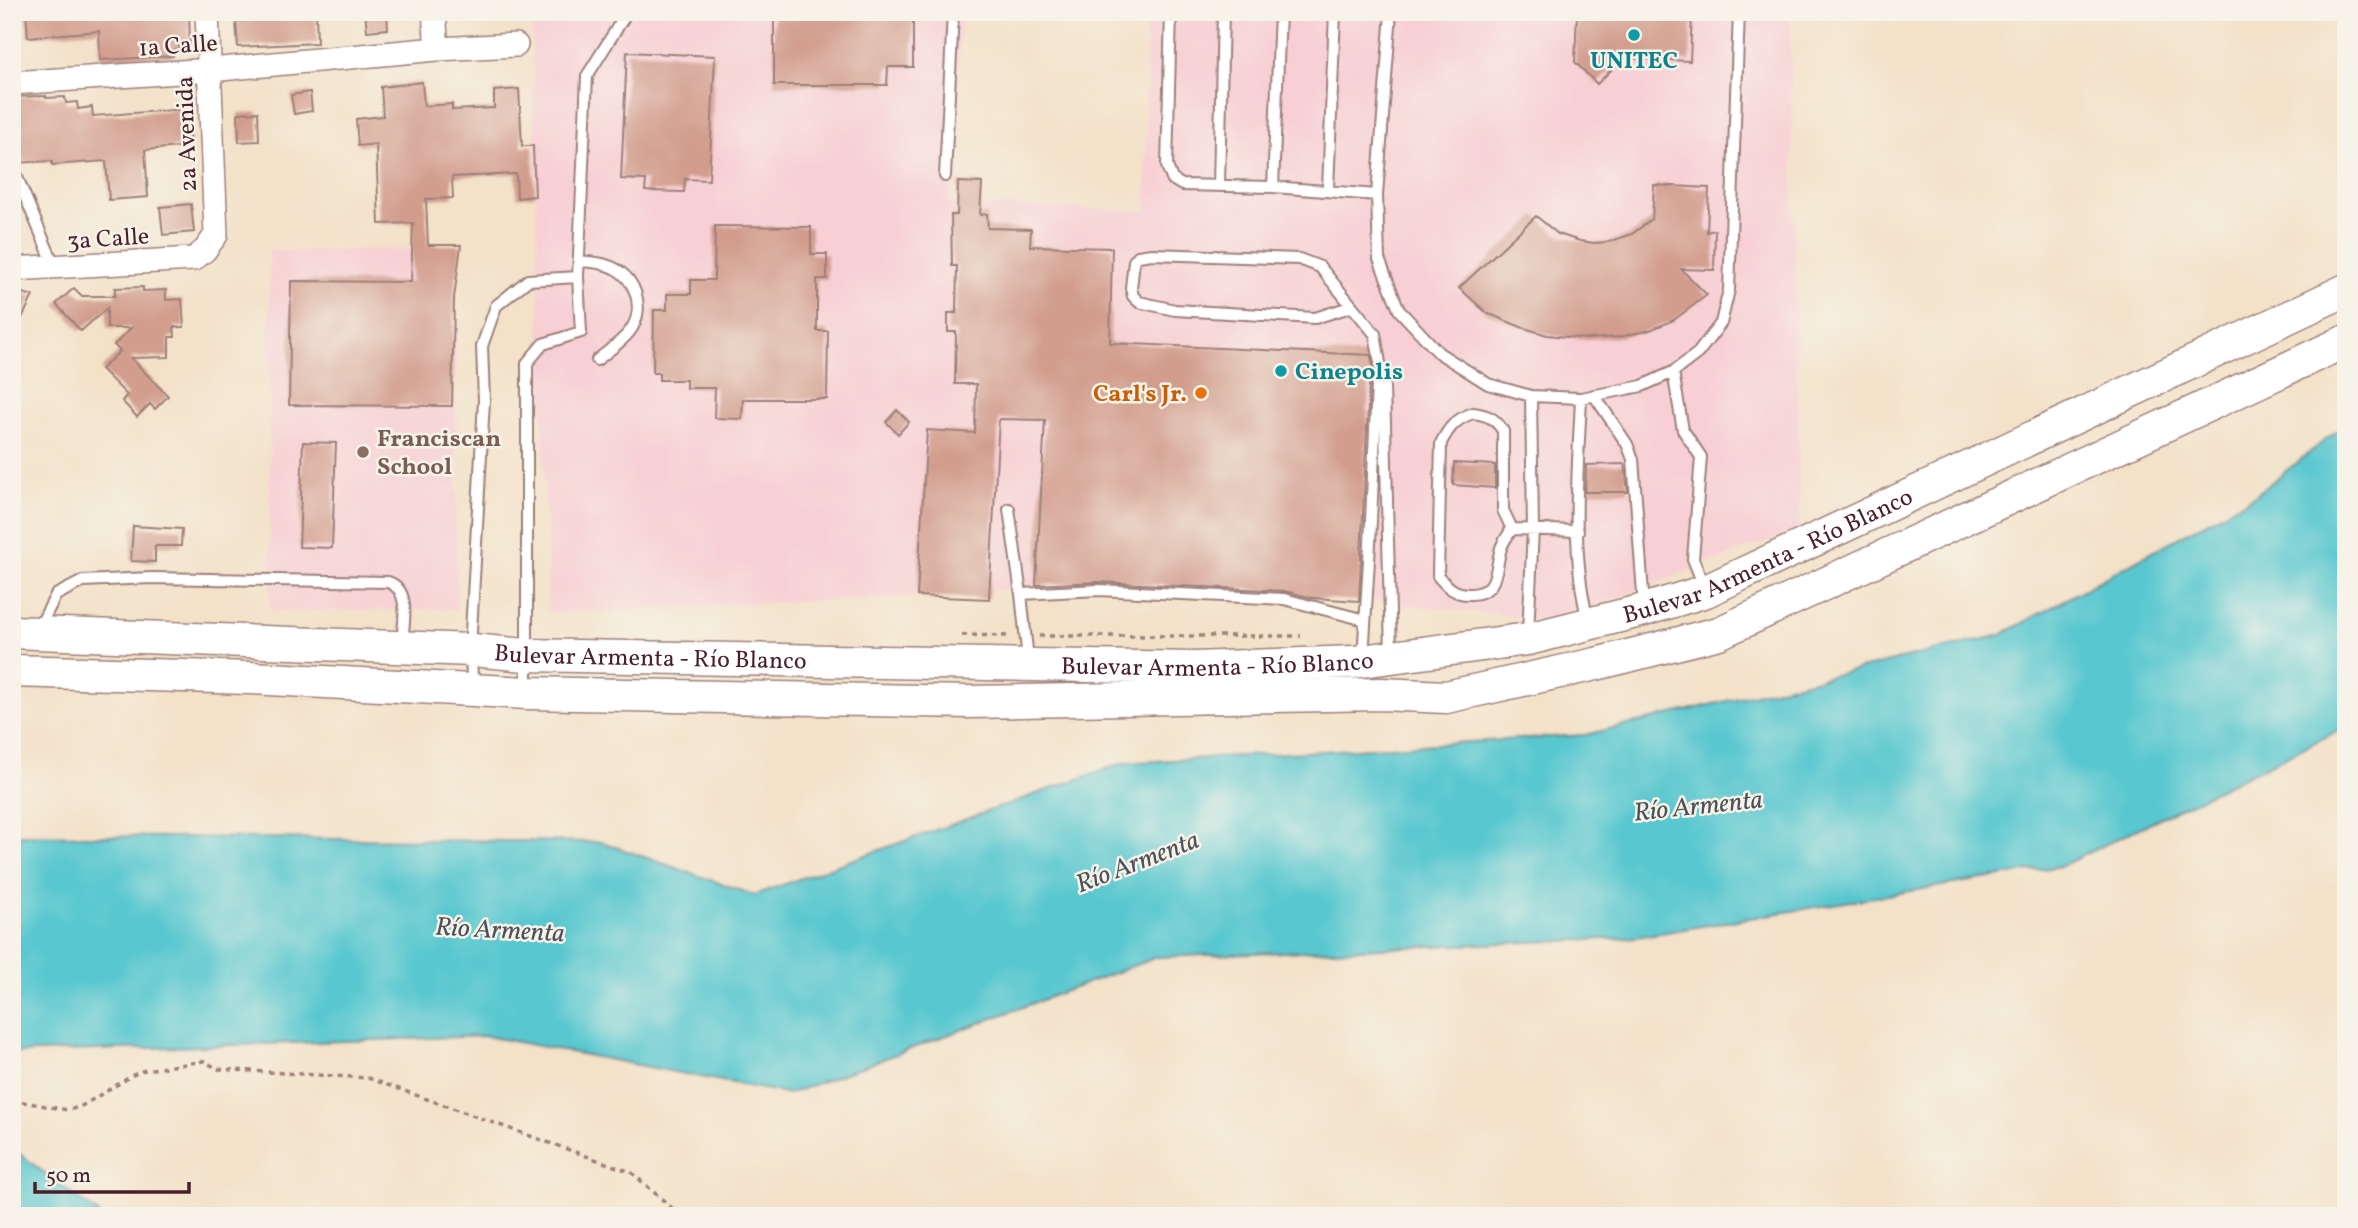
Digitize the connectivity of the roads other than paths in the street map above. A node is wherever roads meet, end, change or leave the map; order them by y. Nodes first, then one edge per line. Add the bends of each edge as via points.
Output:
1 (207, 12) edge
2 (434, 12) edge
3 (627, 12) edge
4 (953, 12) edge
5 (1171, 12) edge
6 (1223, 12) edge
7 (1280, 12) edge
8 (1335, 12) edge
9 (1391, 12) edge
10 (1739, 12) edge
11 (516, 45) dead end
12 (437, 49) junction
13 (210, 70) junction
14 (12, 83) edge
15 (16, 175) dead end
16 (945, 176) dead end
17 (1219, 185) junction
18 (1273, 187) junction
19 (1328, 190) junction
20 (1377, 195) junction
21 (205, 250) joint
22 (579, 261) junction
23 (55, 267) junction
24 (12, 269) edge
25 (579, 277) junction
26 (2346, 290) edge
27 (1350, 307) junction
28 (2346, 341) edge
29 (597, 360) dead end
30 (1383, 372) junction
31 (1673, 372) junction
32 (1594, 395) junction
33 (1531, 396) junction
34 (1581, 398) junction
35 (1009, 509) dead end
36 (1512, 529) junction
37 (1533, 529) junction
38 (1578, 531) junction
39 (1706, 591) junction
40 (1021, 593) junction
41 (1616, 617) junction
42 (1365, 621) junction
43 (12, 632) edge
44 (43, 633) junction
45 (1528, 639) junction
46 (401, 647) junction
47 (472, 650) junction
48 (1027, 650) junction
49 (526, 655) junction
50 (1377, 659) junction
51 (920, 662) junction
52 (12, 671) edge
53 (251, 678) junction
54 (471, 691) junction
55 (527, 693) junction
56 (1381, 694) junction
57 (659, 696) junction

1 - 13 street, 2a Avenida
2 - 12 street
3 - 22 lane via 587,76
4 - 16 lane
5 - 17 lane via 1167,166 1172,179 1182,185
6 - 17 lane
7 - 18 lane
8 - 19 lane
9 - 20 lane
10 - 31 lane via 1729,290 1721,323 1698,352
11 - 12 street, 1a Calle
12 - 13 street, 1a Calle
13 - 14 street, 1a Calle
13 - 21 street, 2a Avenida via 216,236
15 - 23 lane
17 - 18 lane
18 - 19 lane
19 - 20 lane
20 - 33 lane via 1380,259 1399,310 1439,353 1488,384
21 - 23 street, 3a Calle via 194,259
22 - 25 lane
22 - 29 lane via 614,268 626,277 639,303 639,316 630,332
23 - 24 street, 3a Calle
25 - 47 lane via 528,280 496,306 482,346 484,401
25 - 49 lane via 581,332 543,344 527,363
26 - 39 main road, Bulevar Armenta - Río Blanco
27 - 27 lane via 1315,318 1151,305 1133,296 1134,261 1152,254 1300,259 1320,267
27 - 30 lane via 1375,334
28 - 56 main road, Bulevar Armenta - Río Blanco via 1719,632 1446,697
30 - 42 lane via 1377,384
30 - 50 lane
31 - 32 lane via 1642,386
31 - 39 lane via 1683,430 1701,457 1693,559
32 - 34 lane
32 - 41 lane via 1633,459
33 - 34 lane
33 - 37 lane
34 - 38 lane
35 - 40 lane
36 - 36 lane via 1501,546 1494,584 1486,592 1463,594 1448,588 1438,576 1441,443 1460,417 1486,415 1497,421 1503,432 1503,510
36 - 37 lane
37 - 38 lane
37 - 45 lane
38 - 41 lane via 1580,589
39 - 41 main road, Bulevar Armenta - Río Blanco
40 - 42 lane via 1097,590 1284,599
40 - 48 lane
41 - 45 main road, Bulevar Armenta - Río Blanco
41 - 56 main road via 1604,630 1441,666
42 - 50 lane
43 - 44 main road, Bulevar Armenta - Río Blanco
44 - 46 main road, Bulevar Armenta - Río Blanco
44 - 46 lane via 43,622 56,595 83,581 388,582 403,594
45 - 50 main road, Bulevar Armenta - Río Blanco
46 - 47 main road, Bulevar Armenta - Río Blanco
46 - 53 main road via 398,654 382,660 258,659
47 - 49 main road, Bulevar Armenta - Río Blanco
47 - 54 lane
48 - 50 main road, Bulevar Armenta - Río Blanco via 1194,667
48 - 51 main road, Bulevar Armenta - Río Blanco
49 - 51 main road, Bulevar Armenta - Río Blanco
49 - 55 lane
51 - 57 main road via 916,674 890,682 691,680 667,685
52 - 53 main road, Bulevar Armenta - Río Blanco
53 - 54 main road, Bulevar Armenta - Río Blanco
54 - 55 main road, Bulevar Armenta - Río Blanco
55 - 57 main road, Bulevar Armenta - Río Blanco
56 - 57 main road, Bulevar Armenta - Río Blanco via 969,702

